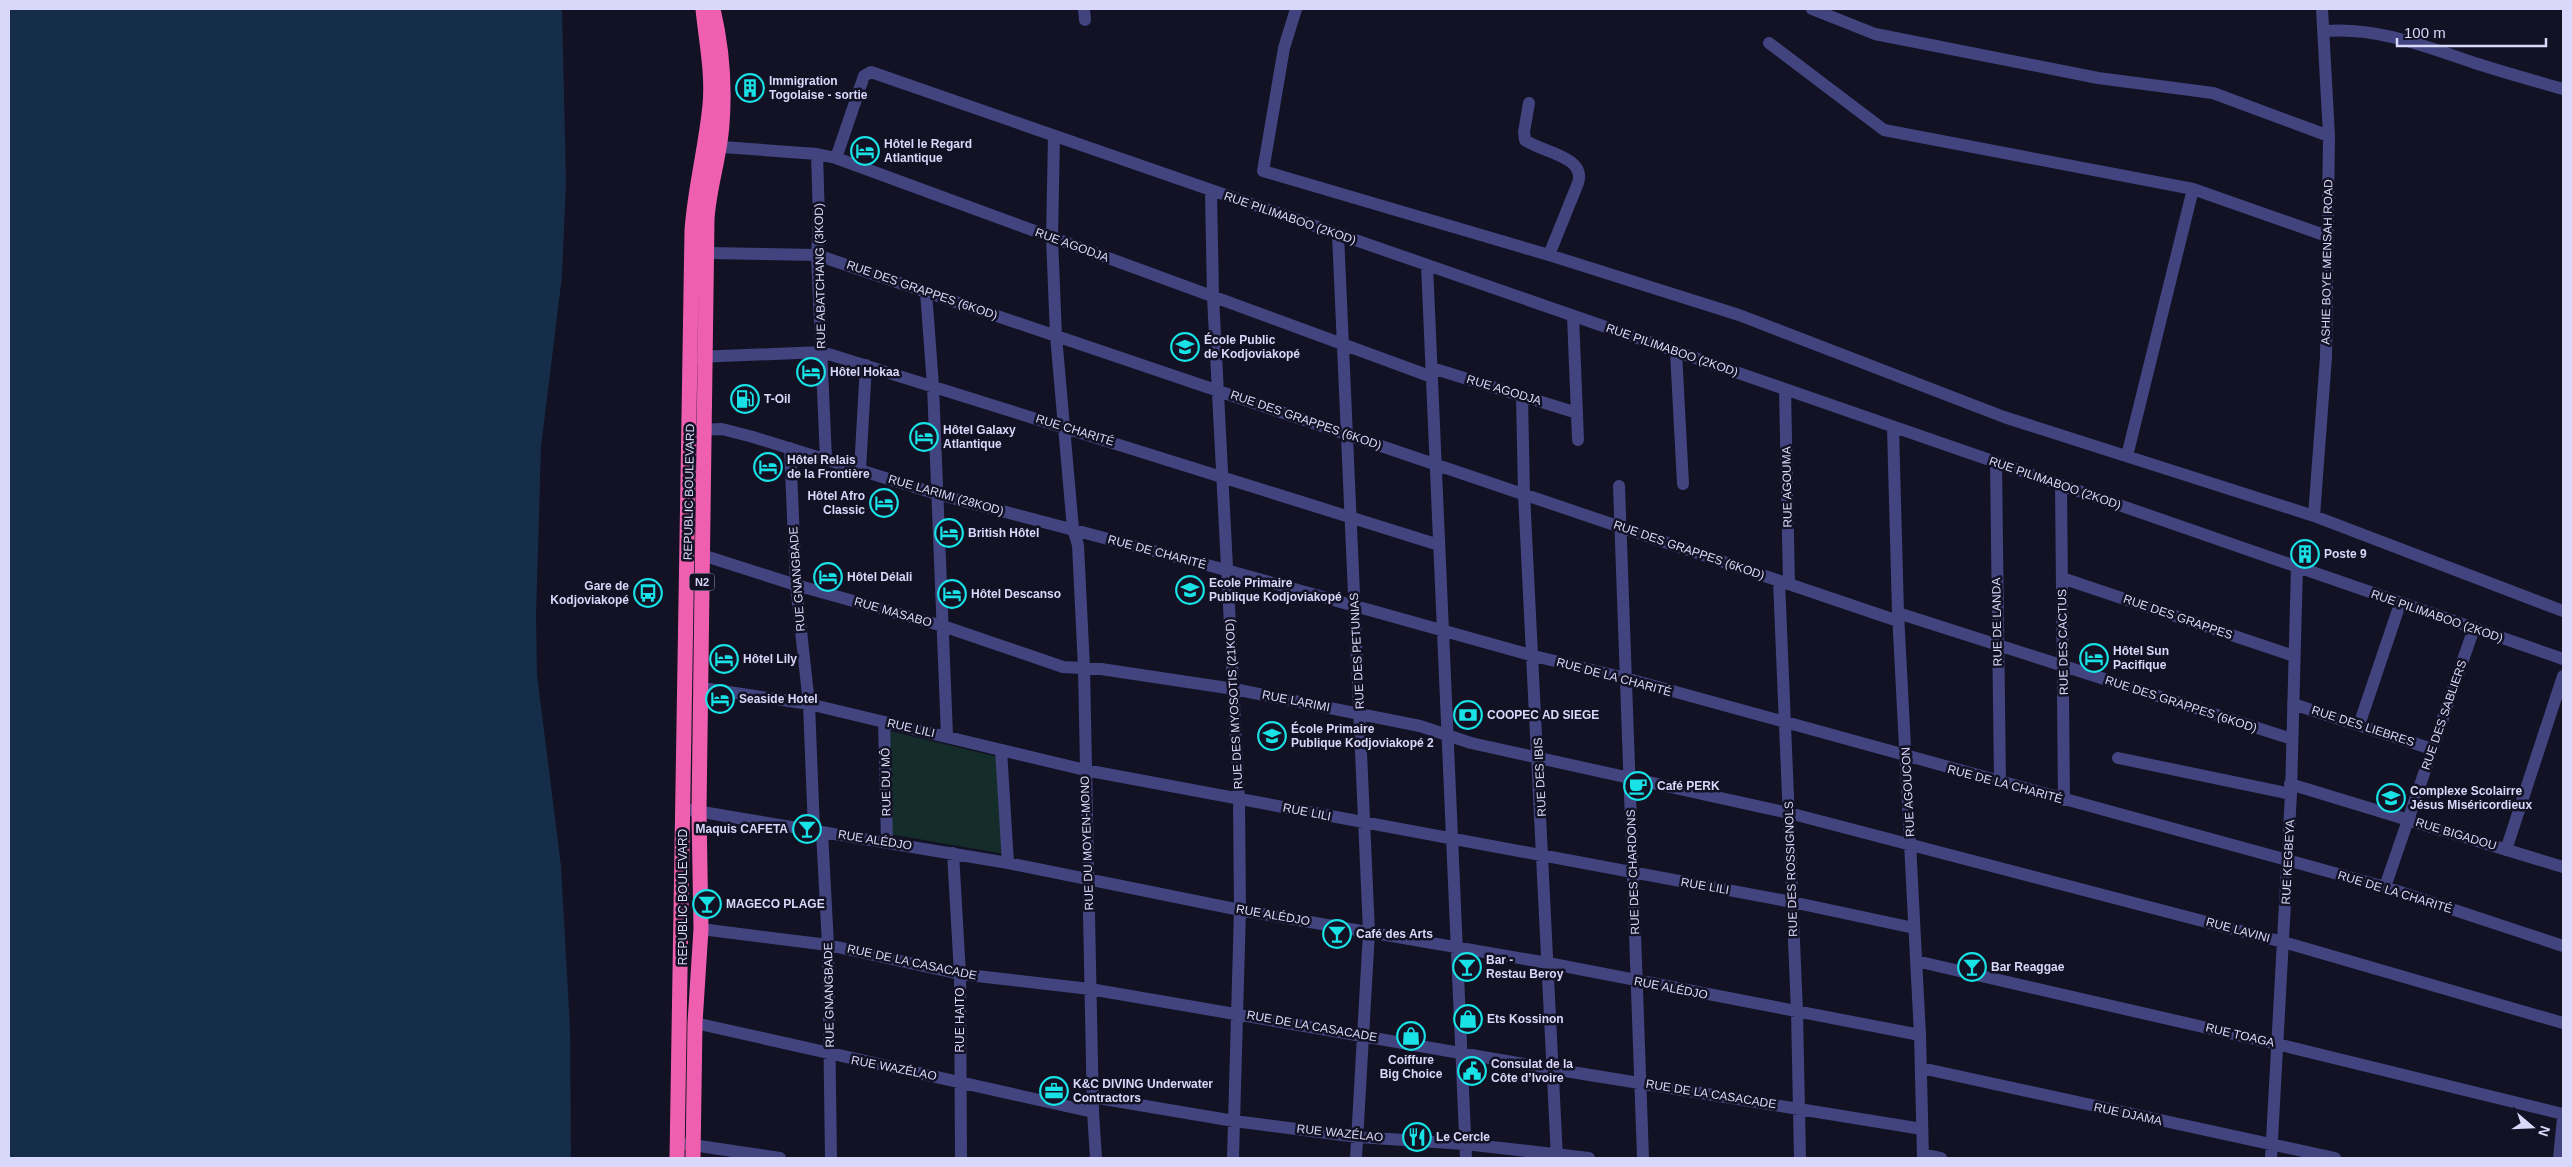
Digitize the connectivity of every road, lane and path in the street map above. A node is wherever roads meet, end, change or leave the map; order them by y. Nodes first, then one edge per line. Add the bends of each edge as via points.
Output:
1 (703, 9) edge
2 (713, 9) edge
3 (1296, 9) edge
4 (1812, 9) edge
5 (2322, 9) edge
6 (2325, 31) junction
7 (1769, 43) dead end
8 (2563, 89) edge
9 (1529, 103) dead end
10 (1054, 136) junction
11 (2329, 136) junction
12 (711, 146) junction
13 (817, 154) junction
14 (836, 158) junction
15 (2193, 189) junction
16 (1211, 191) junction
17 (1338, 234) junction
18 (2328, 236) junction
19 (1052, 238) junction
20 (708, 253) junction
21 (818, 255) junction
22 (1550, 255) junction
23 (1427, 266) junction
24 (926, 292) junction
25 (1213, 297) junction
26 (1573, 316) junction
27 (1056, 336) junction
28 (1342, 344) junction
29 (822, 352) junction
30 (1676, 352) junction
31 (690, 357) junction
32 (706, 357) junction
33 (866, 365) junction
34 (1432, 373) junction
35 (933, 386) junction
36 (1786, 389) junction
37 (1217, 390) junction
38 (1522, 396) junction
39 (1577, 413) junction
40 (1064, 427) junction
41 (1893, 427) junction
42 (705, 429) junction
43 (689, 431) junction
44 (1346, 434) junction
45 (1578, 440) dead end
46 (790, 448) junction
47 (2127, 456) junction
48 (826, 459) junction
49 (1996, 462) junction
50 (1434, 464) junction
51 (860, 470) junction
52 (1223, 477) junction
53 (1684, 484) dead end
54 (2061, 485) junction
55 (1619, 486) dead end
56 (937, 494) junction
57 (1524, 494) junction
58 (1350, 516) junction
59 (2314, 516) junction
60 (1620, 527) junction
61 (1073, 529) junction
62 (1439, 545) junction
63 (702, 555) junction
64 (2297, 566) junction
65 (1226, 570) junction
66 (2062, 578) junction
67 (1784, 582) junction
68 (796, 585) junction
69 (2400, 604) junction
70 (1354, 606) junction
71 (2563, 611) edge
72 (1898, 617) junction
73 (943, 626) junction
74 (2474, 628) junction
75 (1443, 631) junction
76 (1997, 645) junction
77 (1534, 656) junction
78 (2294, 656) junction
79 (2563, 659) edge
80 (2063, 666) junction
81 (1084, 668) junction
82 (2563, 676) edge
83 (1625, 678) junction
84 (702, 688) junction
85 (1234, 689) junction
86 (809, 704) junction
87 (2293, 704) junction
88 (1360, 714) junction
89 (884, 722) junction
90 (1784, 724) junction
91 (2358, 725) junction
92 (1447, 735) junction
93 (946, 736) junction
94 (2292, 739) junction
95 (2432, 749) junction
96 (1001, 750) junction
97 (1539, 756) junction
98 (1906, 757) junction
99 (2118, 758) dead end
100 (1084, 770) junction
101 (1629, 778) junction
102 (2000, 782) junction
103 (2291, 789) junction
104 (1239, 799) junction
105 (2064, 800) junction
106 (691, 810) junction
107 (1789, 813) junction
108 (2408, 820) junction
109 (1365, 823) junction
110 (818, 831) junction
111 (1452, 840) junction
112 (887, 842) junction
113 (1911, 844) junction
114 (2506, 850) junction
115 (953, 853) junction
116 (1543, 856) junction
117 (2288, 861) junction
118 (1008, 863) junction
119 (2563, 867) edge
120 (1633, 873) junction
121 (1088, 878) junction
122 (2385, 887) junction
123 (1792, 902) junction
124 (1240, 910) junction
125 (1914, 928) junction
126 (700, 929) junction
127 (1369, 932) junction
128 (2283, 942) junction
129 (828, 944) junction
130 (2563, 946) edge
131 (1456, 948) junction
132 (1916, 961) junction
133 (1548, 963) junction
134 (960, 974) junction
135 (1637, 982) junction
136 (1090, 989) junction
137 (1797, 1012) junction
138 (1237, 1013) junction
139 (695, 1023) junction
140 (2563, 1023) edge
141 (1920, 1035) junction
142 (1365, 1036) junction
143 (2278, 1044) junction
144 (1460, 1051) junction
145 (830, 1055) junction
146 (1921, 1068) junction
147 (1553, 1069) junction
148 (960, 1081) junction
149 (1642, 1083) junction
150 (1092, 1097) junction
151 (1799, 1109) junction
152 (1093, 1112) junction
153 (2563, 1114) edge
154 (2563, 1118) edge
155 (1234, 1121) junction
156 (1922, 1129) junction
157 (1358, 1137) junction
158 (677, 1143) junction
159 (1465, 1144) junction
160 (2272, 1145) junction
161 (693, 1152) edge
162 (1923, 1156) edge
163 (1557, 1157) edge
164 (677, 1158) edge
165 (780, 1158) edge
166 (831, 1158) edge
167 (961, 1158) edge
168 (1096, 1158) edge
169 (1233, 1158) edge
170 (1356, 1158) edge
171 (1466, 1158) edge
172 (1589, 1158) edge
173 (1643, 1158) edge
174 (1800, 1158) edge
175 (1941, 1158) edge
176 (2271, 1158) edge
177 (2335, 1158) edge
178 (2559, 1158) edge

1 - 12 highway, REPUBLIC BOULEVARD / N2 via 710,76
2 - 12 highway, REPUBLIC BOULEVARD / N2 via 723,74 722,125
3 - 22 street via 1284,48 1263,172
4 - 11 street via 1875,34 2098,78 2213,93
5 - 6 street, ASHIE BOYE MENSAH ROAD
6 - 8 street via 2351,29 2403,39
6 - 11 street, ASHIE BOYE MENSAH ROAD
7 - 15 street via 1884,130
9 - 22 street via 1525,140 1575,164 1579,172 1578,183
10 - 14 street, RUE PILIMABOO (2KOD) via 871,72 864,76
10 - 16 street, RUE PILIMABOO (2KOD)
10 - 19 street, RUE DU MOYEN-MONO
11 - 18 street, ASHIE BOYE MENSAH ROAD
12 - 13 street, RUE AGODJA
12 - 20 highway, REPUBLIC BOULEVARD / N2
12 - 31 highway, REPUBLIC BOULEVARD / N2 via 694,200
13 - 14 street, RUE AGODJA
13 - 21 street, RUE ABATCHANG (3KOD)
14 - 19 street, RUE AGODJA
15 - 18 street
15 - 47 street
16 - 17 street, RUE PILIMABOO (2KOD)
16 - 25 street, RUE DES MYOSOTIS (21KOD)
17 - 23 street, RUE PILIMABOO (2KOD)
17 - 28 street, RUE DES PETUNIAS
18 - 59 street, ASHIE BOYE MENSAH ROAD via 2326,357
19 - 25 street, RUE AGODJA
19 - 27 street, RUE DU MOYEN-MONO
20 - 21 street, RUE DES GRAPPES (6KOD)
20 - 32 highway, REPUBLIC BOULEVARD / N2
21 - 24 street, RUE DES GRAPPES (6KOD)
21 - 29 street, RUE ABATCHANG (3KOD)
22 - 47 street via 1739,315 2004,417
23 - 26 street, RUE PILIMABOO (2KOD)
23 - 34 street
24 - 27 street, RUE DES GRAPPES (6KOD)
24 - 35 street
25 - 28 street, RUE AGODJA
25 - 37 street, RUE DES MYOSOTIS (21KOD)
26 - 30 street, RUE PILIMABOO (2KOD)
26 - 39 street
27 - 37 street, RUE DES GRAPPES (6KOD)
27 - 40 street, RUE DU MOYEN-MONO
28 - 34 street, RUE AGODJA
28 - 44 street, RUE DES PETUNIAS
29 - 32 street, RUE CHARITÉ
29 - 33 street, RUE CHARITÉ
29 - 48 street, RUE ABATCHANG (3KOD)
30 - 36 street, RUE PILIMABOO (2KOD)
30 - 53 street
31 - 32 street, RUE CHARITÉ
31 - 43 highway, REPUBLIC BOULEVARD / N2
32 - 42 highway, REPUBLIC BOULEVARD / N2
33 - 35 street, RUE CHARITÉ
33 - 51 street
34 - 38 street, RUE AGODJA
34 - 50 street
35 - 40 street, RUE CHARITÉ
35 - 56 street
36 - 41 street, RUE PILIMABOO (2KOD)
36 - 67 street, RUE AGOUMA
37 - 44 street, RUE DES GRAPPES (6KOD)
37 - 52 street, RUE DES MYOSOTIS (21KOD)
38 - 39 street, RUE AGODJA
38 - 57 street, RUE DES IBIS
39 - 45 street
40 - 52 street, RUE CHARITÉ
40 - 61 street, RUE DU MOYEN-MONO
41 - 49 street, RUE PILIMABOO (2KOD)
41 - 72 street, RUE AGOUCON
42 - 43 street, RUE LARIMI (28KOD)
42 - 46 street, RUE LARIMI (28KOD) via 722,429
42 - 63 highway, REPUBLIC BOULEVARD / N2
43 - 106 highway, REPUBLIC BOULEVARD / N2
44 - 50 street, RUE DES GRAPPES (6KOD)
44 - 58 street, RUE DES PETUNIAS
46 - 48 street, RUE LARIMI (28KOD)
46 - 68 street, RUE GNANGBADE
47 - 59 street
48 - 51 street, RUE LARIMI (28KOD)
49 - 54 street, RUE PILIMABOO (2KOD)
49 - 76 street, RUE DE LANDA
50 - 57 street, RUE DES GRAPPES (6KOD)
50 - 62 street
51 - 56 street, RUE LARIMI (28KOD)
52 - 58 street, RUE CHARITÉ
52 - 65 street, RUE DES MYOSOTIS (21KOD)
54 - 64 street, RUE PILIMABOO (2KOD)
54 - 66 street, RUE DES CACTUS
55 - 60 street, RUE DES CHARDONS
56 - 61 street, RUE LARIMI (28KOD)
56 - 73 street
57 - 60 street, RUE DES GRAPPES (6KOD)
57 - 77 street, RUE DES IBIS
58 - 62 street, RUE CHARITÉ
58 - 70 street, RUE DES PETUNIAS
59 - 71 street
60 - 67 street, RUE DES GRAPPES (6KOD)
60 - 83 street, RUE DES CHARDONS
61 - 65 street, RUE DE CHARITÉ
61 - 81 street, RUE DU MOYEN-MONO via 1079,562
62 - 75 street
63 - 68 street, RUE MASABO
63 - 84 highway, REPUBLIC BOULEVARD / N2
64 - 69 street, RUE PILIMABOO (2KOD)
64 - 78 street, RUE KEGBEYA
65 - 70 street, RUE DE CHARITÉ
65 - 85 street, RUE DES MYOSOTIS (21KOD)
66 - 78 street, RUE DES GRAPPES
66 - 80 street, RUE DES CACTUS
67 - 72 street, RUE DES GRAPPES (6KOD)
67 - 90 street, RUE DES ROSSIGNOLS
68 - 73 street, RUE MASABO
68 - 86 street, RUE GNANGBADE
69 - 74 street, RUE PILIMABOO (2KOD)
69 - 91 street
70 - 75 street, RUE DE CHARITÉ
70 - 88 street, RUE DES PETUNIAS
72 - 76 street, RUE DES GRAPPES (6KOD)
72 - 98 street, RUE AGOUCON
73 - 81 street, RUE MASABO via 1063,667
73 - 93 street
74 - 79 street, RUE PILIMABOO (2KOD)
74 - 95 street, RUE DES SABLIERS
75 - 77 street, RUE DE LA CHARITÉ
75 - 92 street
76 - 80 street, RUE DES GRAPPES (6KOD)
76 - 102 street, RUE DE LANDA
77 - 83 street, RUE DE LA CHARITÉ
77 - 97 street, RUE DES IBIS
78 - 87 street, RUE KEGBEYA
80 - 94 street, RUE DES GRAPPES (6KOD)
80 - 105 street, RUE DES CACTUS
81 - 85 street, RUE LARIMI
81 - 100 street, RUE DU MOYEN-MONO
82 - 114 street
83 - 90 street, RUE DE LA CHARITÉ
83 - 101 street, RUE DES CHARDONS
84 - 86 street, RUE LILI
84 - 106 highway, REPUBLIC BOULEVARD / N2
85 - 88 street, RUE LARIMI
85 - 104 street, RUE DES MYOSOTIS (21KOD)
86 - 89 street, RUE LILI
86 - 110 street, RUE GNANGBADE
87 - 91 street, RUE DES LIEBRES
87 - 94 street, RUE KEGBEYA
88 - 92 street, RUE LARIMI via 1435,729
88 - 109 street, RUE DES PETUNIAS
89 - 93 street, RUE LILI
89 - 112 street, RUE DU MÔ
90 - 98 street, RUE DE LA CHARITÉ
90 - 107 street, RUE DES ROSSIGNOLS
91 - 95 street, RUE DES LIEBRES
92 - 97 street, RUE LARIMI
92 - 111 street
93 - 96 street, RUE LILI
94 - 103 street, RUE KEGBEYA
95 - 108 street, RUE DES SABLIERS
96 - 100 street, RUE LILI
96 - 118 street
97 - 101 street, RUE LARIMI
97 - 116 street, RUE DES IBIS
98 - 102 street, RUE DE LA CHARITÉ
98 - 113 street, RUE AGOUCON
99 - 103 street, RUE BIGADOU
100 - 104 street, RUE LILI
100 - 121 street, RUE DU MOYEN-MONO
101 - 107 street, RUE LAVINI
101 - 120 street, RUE DES CHARDONS
102 - 105 street, RUE DE LA CHARITÉ
103 - 108 street, RUE BIGADOU
103 - 117 street, RUE KEGBEYA
104 - 109 street, RUE LILI
104 - 124 street, RUE DES MYOSOTIS (21KOD)
105 - 117 street, RUE DE LA CHARITÉ
106 - 110 street, RUE ALÉDJO
106 - 126 highway, REPUBLIC BOULEVARD / N2
106 - 158 highway, REPUBLIC BOULEVARD / N2
107 - 113 street, RUE LAVINI
107 - 123 street, RUE DES ROSSIGNOLS
108 - 114 street, RUE BIGADOU
108 - 122 street, RUE DES SABLIERS
109 - 111 street, RUE LILI
109 - 127 street, RUE DES PETUNIAS
110 - 112 street, RUE ALÉDJO
110 - 129 street, RUE GNANGBADE
111 - 116 street, RUE LILI
111 - 131 street
112 - 115 street, RUE ALÉDJO
113 - 125 street, RUE AGOUCON
113 - 128 street, RUE LAVINI
114 - 119 street, RUE BIGADOU
115 - 118 street, RUE ALÉDJO
115 - 134 street, RUE HAITO
116 - 120 street, RUE LILI
116 - 133 street, RUE DES IBIS
117 - 122 street, RUE DE LA CHARITÉ
117 - 128 street, RUE KEGBEYA
118 - 121 street, RUE ALÉDJO
120 - 123 street, RUE LILI
120 - 135 street, RUE DES CHARDONS
121 - 124 street, RUE ALÉDJO
121 - 136 street, RUE DU MOYEN-MONO
122 - 130 street, RUE DE LA CHARITÉ
123 - 125 street, RUE LILI
123 - 137 street, RUE DES ROSSIGNOLS
124 - 127 street, RUE ALÉDJO
124 - 138 street, RUE DES MYOSOTIS (21KOD)
125 - 132 street, RUE AGOUCON
126 - 129 street, RUE DE LA CASACADE
126 - 139 highway, REPUBLIC BOULEVARD / N2
127 - 131 street, RUE ALÉDJO
127 - 142 street, RUE DES PETUNIAS
128 - 140 street, RUE LAVINI
128 - 143 street, RUE KEGBEYA
129 - 134 street, RUE DE LA CASACADE
129 - 145 street, RUE GNANGBADE
131 - 133 street, RUE ALÉDJO
131 - 144 street
132 - 141 street, RUE AGOUCON
132 - 143 street, RUE TOAGA
133 - 135 street, RUE ALÉDJO
133 - 147 street, RUE DES IBIS
134 - 136 street, RUE DE LA CASACADE
134 - 148 street, RUE HAITO
135 - 137 street, RUE ALÉDJO
135 - 149 street, RUE DES CHARDONS
136 - 138 street, RUE DE LA CASACADE
136 - 150 street, RUE DU MOYEN-MONO
137 - 141 street, RUE ALÉDJO
137 - 151 street, RUE DES ROSSIGNOLS
138 - 142 street, RUE DE LA CASACADE
138 - 155 street, RUE DES MYOSOTIS (21KOD)
139 - 145 street, RUE WAZÉLAO
139 - 161 highway, REPUBLIC BOULEVARD / N2
141 - 146 street, RUE AGOUCON
142 - 144 street, RUE DE LA CASACADE
142 - 157 street, RUE DES PETUNIAS
143 - 153 street, RUE TOAGA
143 - 160 street, RUE KEGBEYA
144 - 147 street, RUE DE LA CASACADE
144 - 159 street
145 - 148 street, RUE WAZÉLAO
145 - 166 street, RUE GNANGBADE
146 - 156 street, RUE AGOUCON
146 - 160 street, RUE DJAMA
147 - 149 street, RUE DE LA CASACADE
147 - 163 street, RUE DES IBIS
148 - 152 street, RUE WAZÉLAO
148 - 167 street, RUE HAITO
149 - 151 street, RUE DE LA CASACADE
149 - 173 street, RUE DES CHARDONS
150 - 152 street, RUE DU MOYEN-MONO
150 - 155 street, RUE WAZÉLAO
151 - 156 street, RUE DE LA CASACADE
151 - 174 street, RUE DES ROSSIGNOLS
152 - 168 street, RUE DU MOYEN-MONO
154 - 178 street
155 - 157 street, RUE WAZÉLAO
155 - 169 street, RUE DES MYOSOTIS (21KOD)
156 - 162 street, RUE AGOUCON
157 - 159 street, RUE WAZÉLAO
157 - 170 street, RUE DES PETUNIAS
158 - 161 street
158 - 164 highway, REPUBLIC BOULEVARD / N2
159 - 163 street, RUE WAZÉLAO
159 - 171 street
160 - 176 street, RUE KEGBEYA
160 - 177 street, RUE DJAMA
161 - 165 street
162 - 175 street
163 - 172 street, RUE WAZÉLAO

